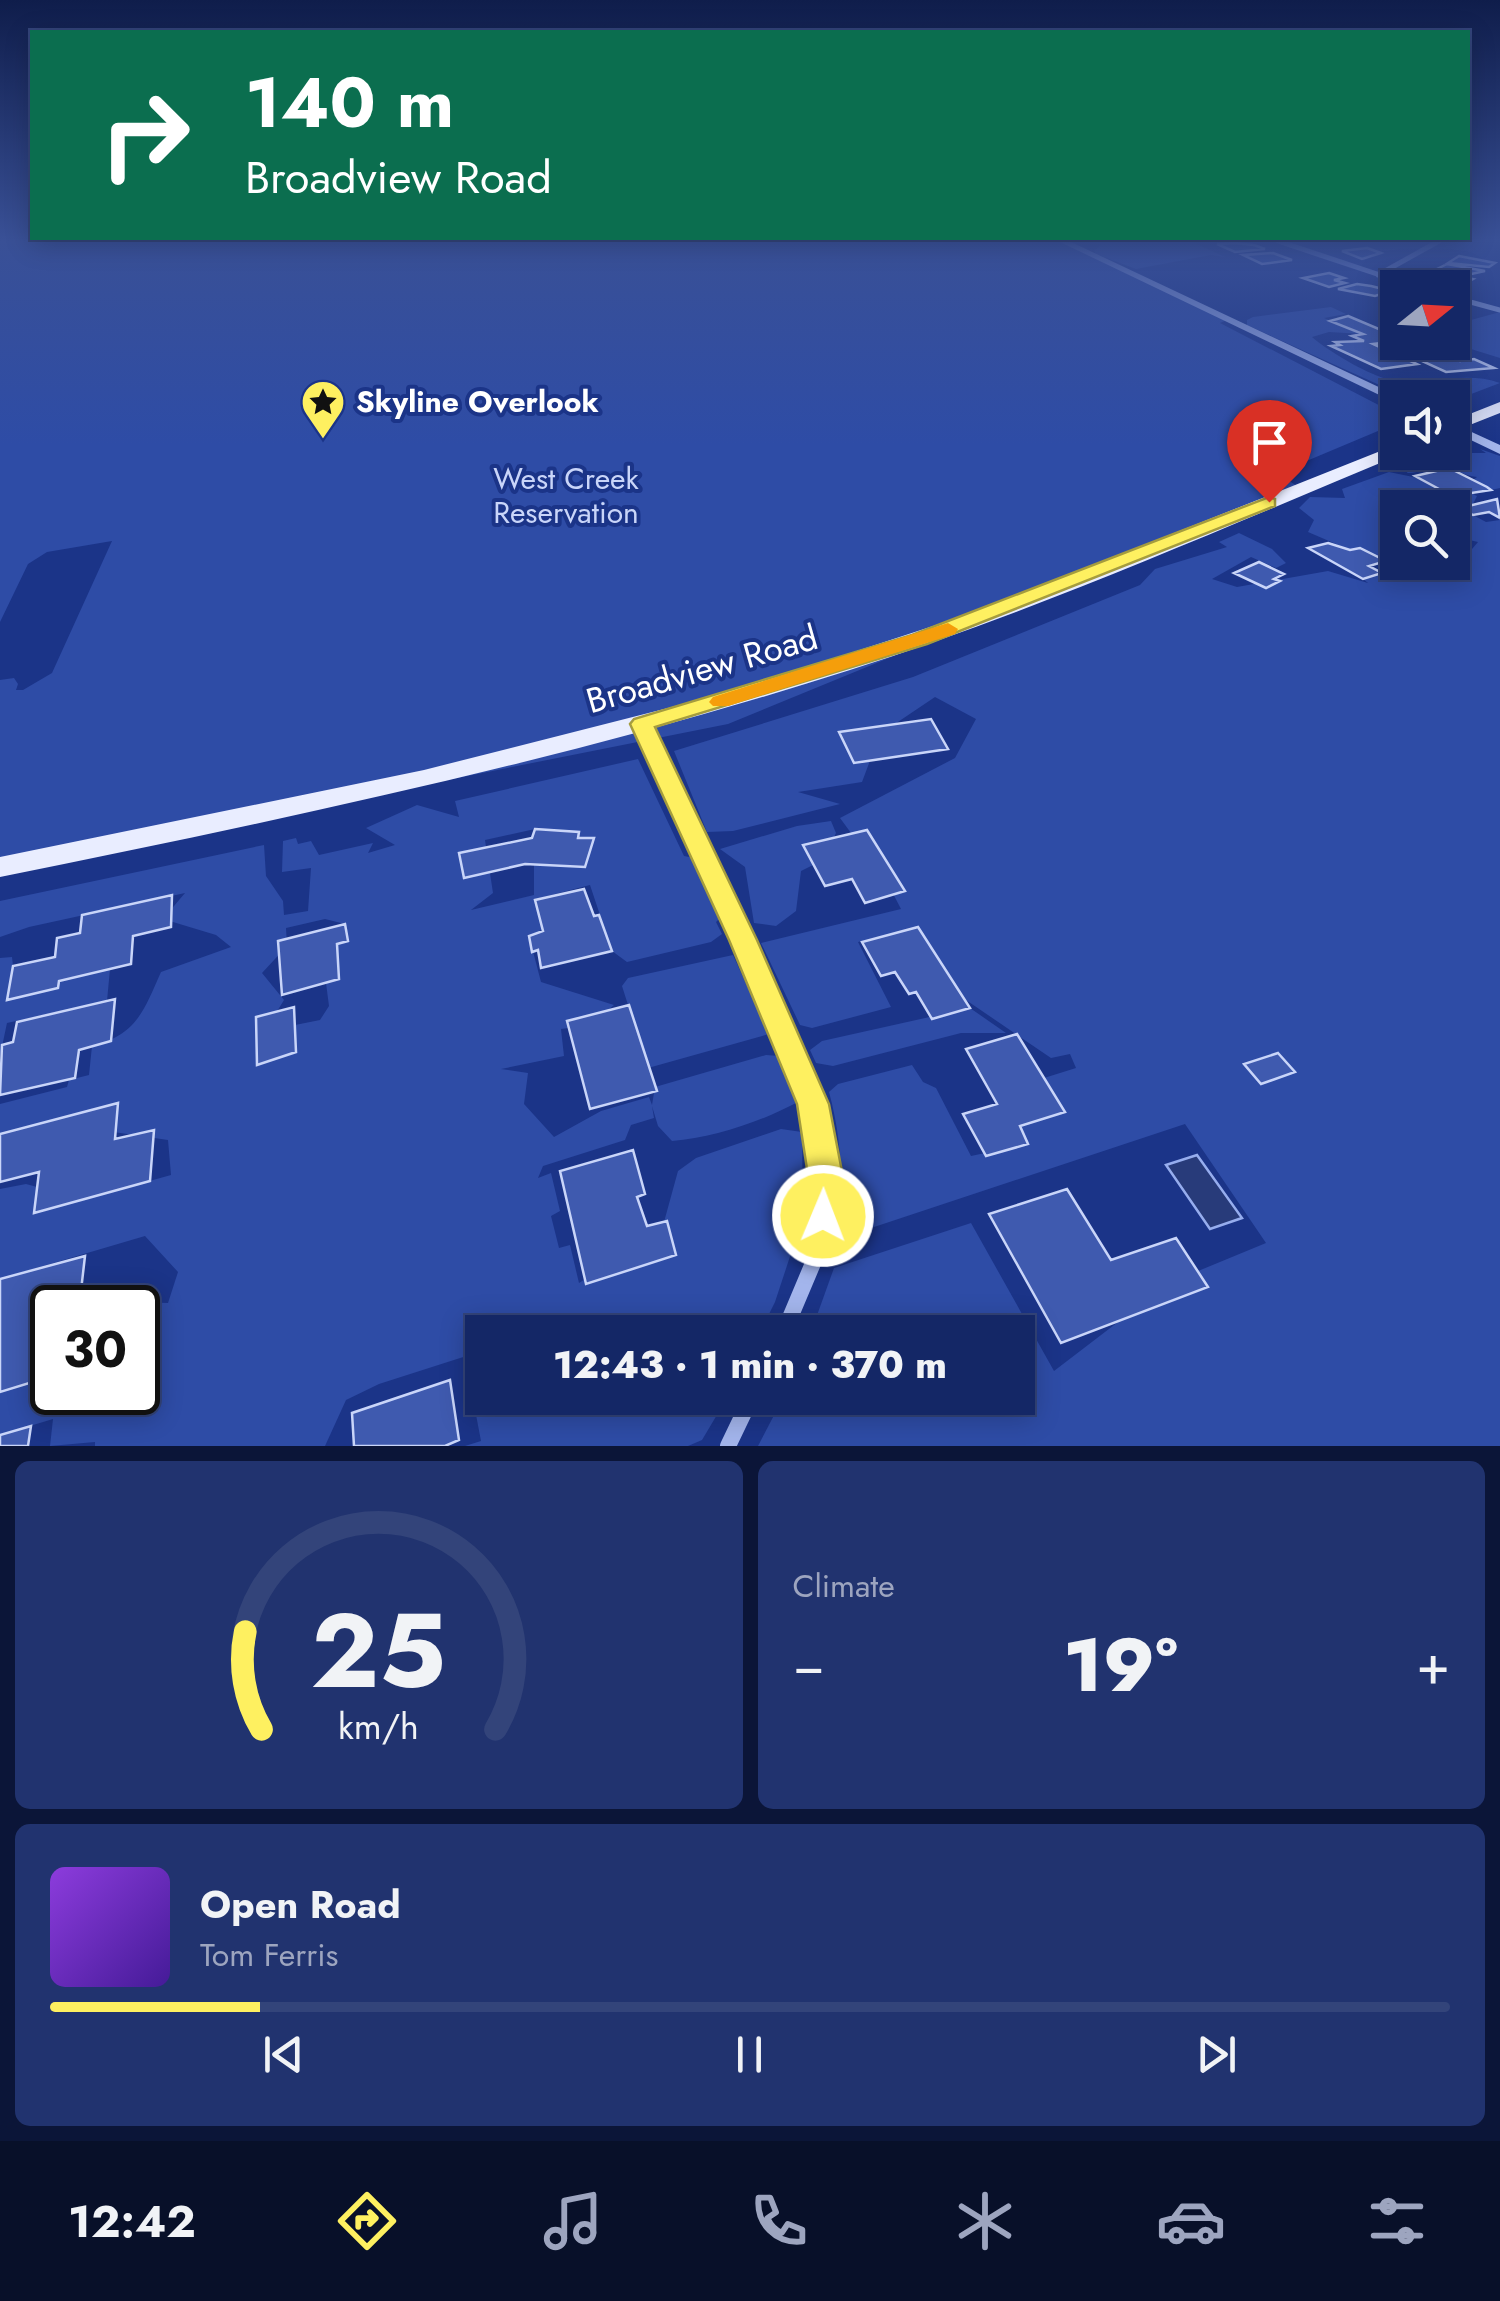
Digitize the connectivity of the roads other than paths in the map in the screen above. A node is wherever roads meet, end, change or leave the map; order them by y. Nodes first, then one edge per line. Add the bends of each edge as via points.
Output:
1 (1203, 308) edge
2 (1380, 392) edge
3 (1500, 407) edge
4 (1470, 420) edge
5 (1470, 435) edge
6 (1500, 450) edge
7 (1380, 456) edge
8 (642, 724) junction
9 (0, 868) edge
10 (791, 1315) edge
11 (743, 1415) edge
12 (728, 1446) edge

1 - 2 street
3 - 4 main road
5 - 6 street
7 - 8 main road, Broadview Road via 973,620
8 - 9 main road, Broadview Road via 407,783
8 - 10 street via 813,1104 826,1182 819,1249
11 - 12 street

